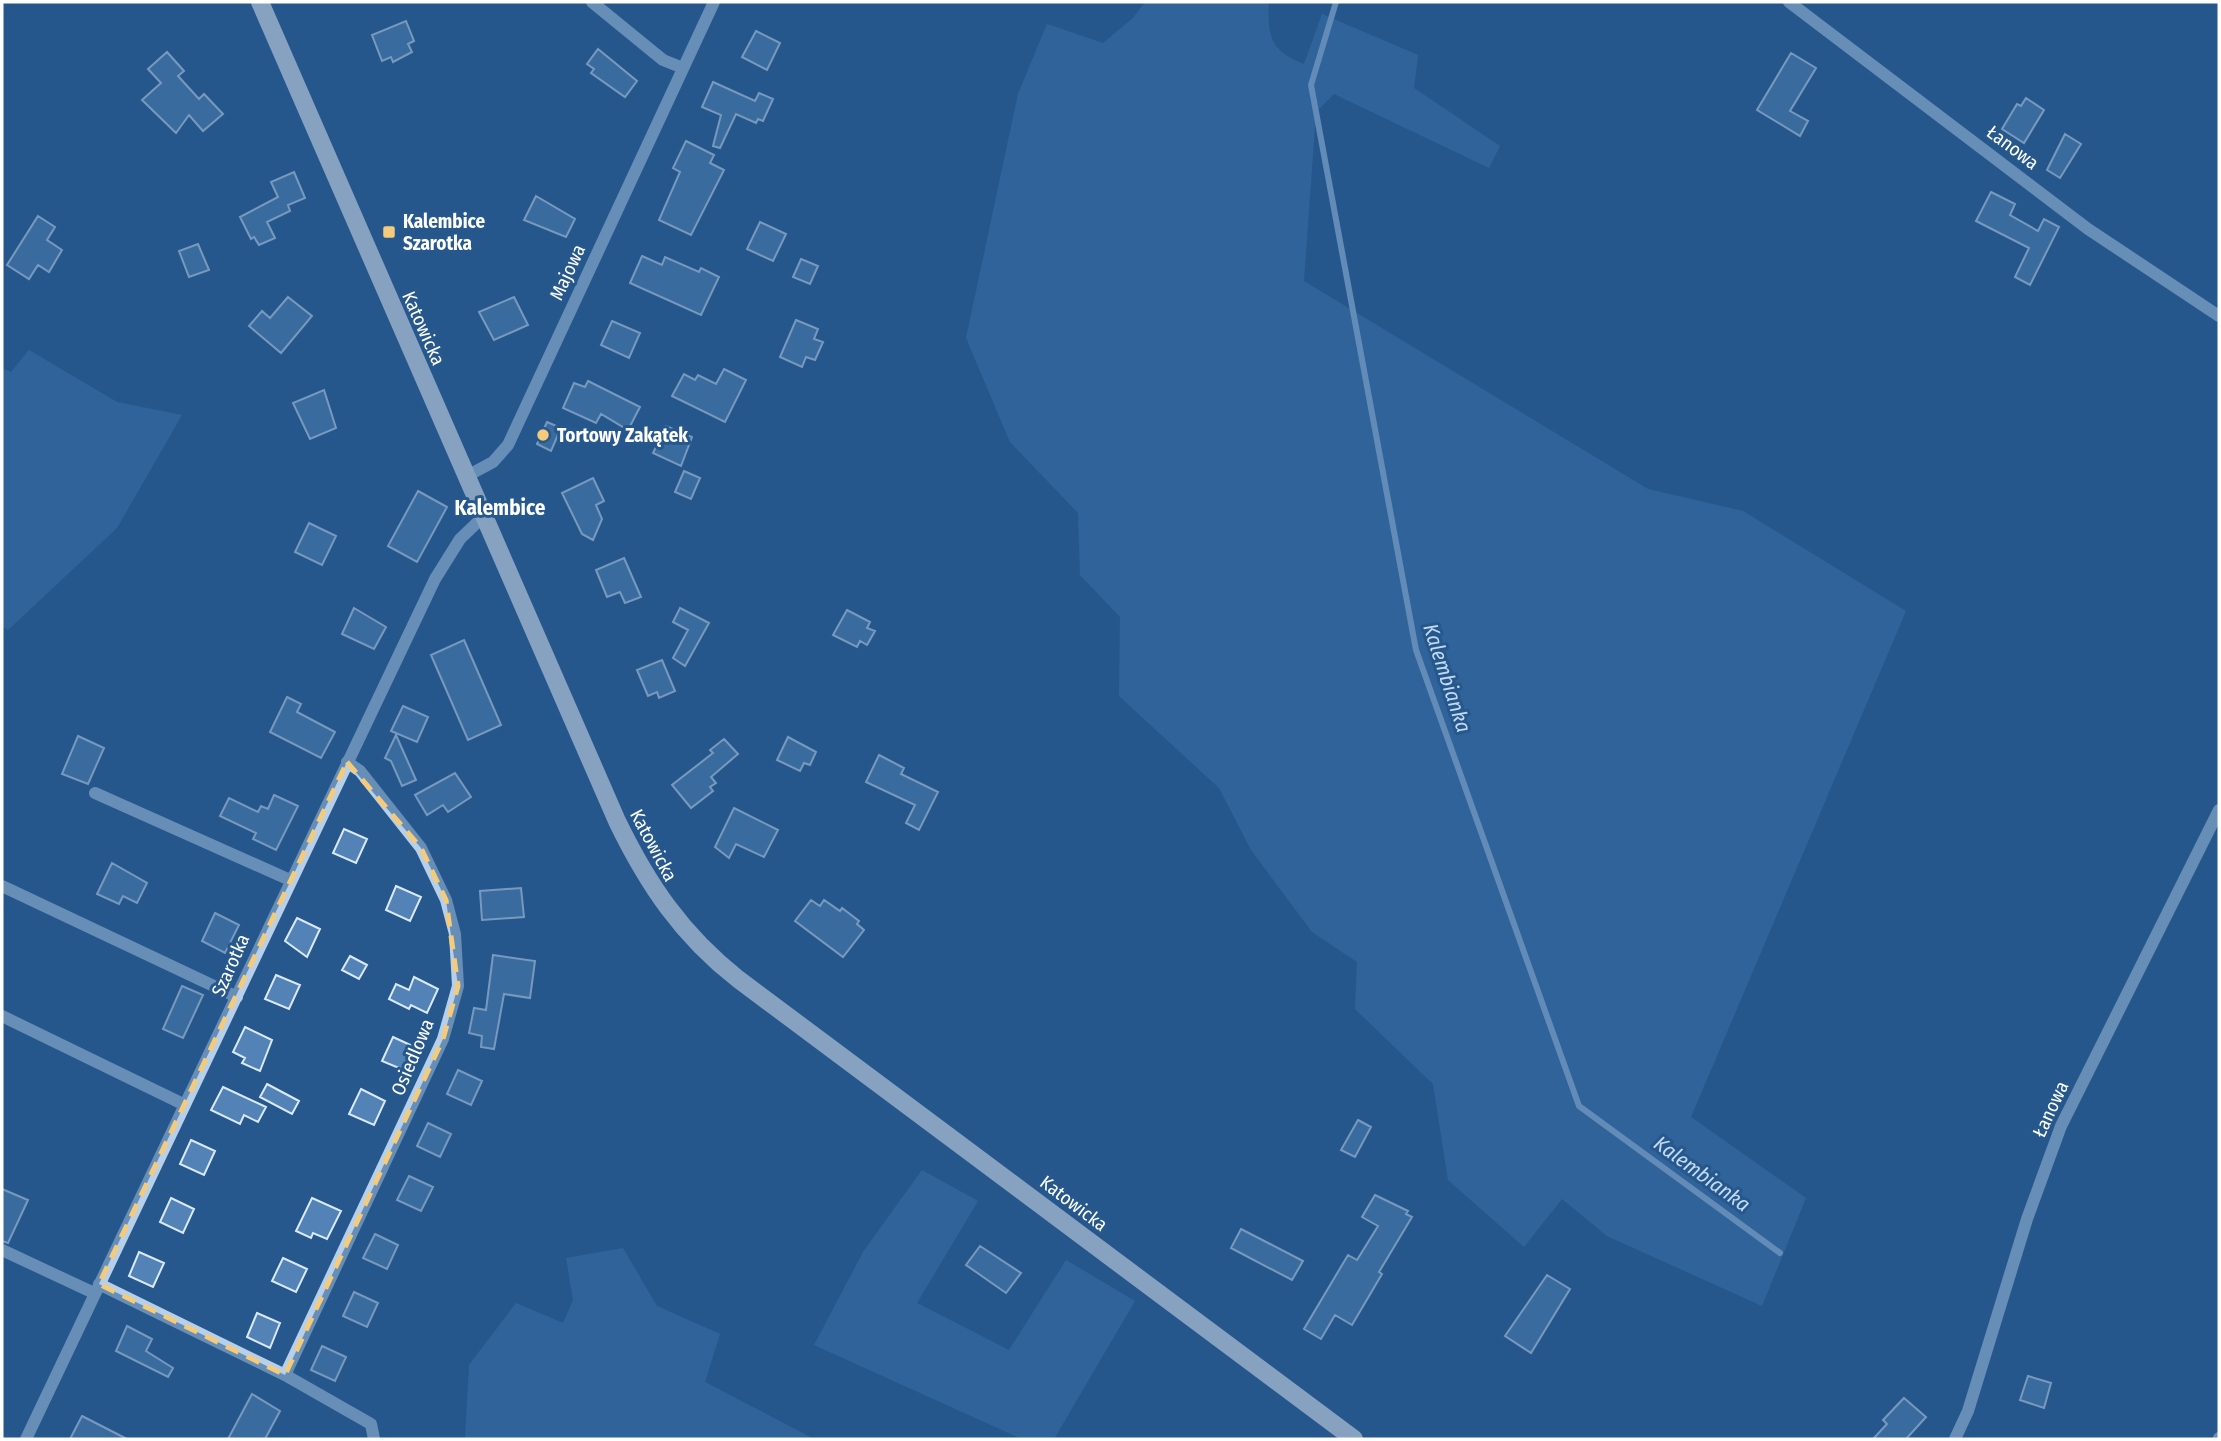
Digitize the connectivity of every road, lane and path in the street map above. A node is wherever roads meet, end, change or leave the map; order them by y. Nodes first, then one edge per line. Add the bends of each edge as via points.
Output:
1 (260, 2) edge
2 (592, 2) edge
3 (714, 2) edge
4 (1789, 2) edge
5 (683, 68) junction
6 (2219, 316) edge
7 (467, 477) junction
8 (485, 516) junction
9 (347, 762) junction
10 (95, 793) dead end
11 (2219, 810) edge
12 (290, 880) junction
13 (2, 886) edge
14 (237, 997) junction
15 (2, 1016) edge
16 (186, 1105) junction
17 (2, 1250) edge
18 (97, 1289) junction
19 (285, 1375) junction
20 (26, 1439) edge
21 (374, 1439) edge
22 (1354, 1439) edge
23 (1955, 1439) edge

1 - 7 main road, Katowicka
2 - 5 street via 663,60
3 - 5 street, Majowa
4 - 6 street, Łanowa via 2088,229
5 - 7 street, Majowa via 508,445 493,462
7 - 8 main road, Katowicka
8 - 9 street, Szarotka via 460,539 435,579
8 - 22 main road, Katowicka via 623,834 651,887 686,933 737,979
9 - 12 street, Szarotka
9 - 19 street, Osiedlowa via 360,771 421,848 446,900 455,934 458,986 443,1039
10 - 12 street
11 - 23 street, Łanowa via 2061,1126
12 - 14 street, Szarotka
13 - 14 street
14 - 16 street, Szarotka
15 - 16 street
16 - 18 street, Szarotka
17 - 18 street
18 - 19 street
18 - 20 street, Szarotka
19 - 21 street via 371,1424

